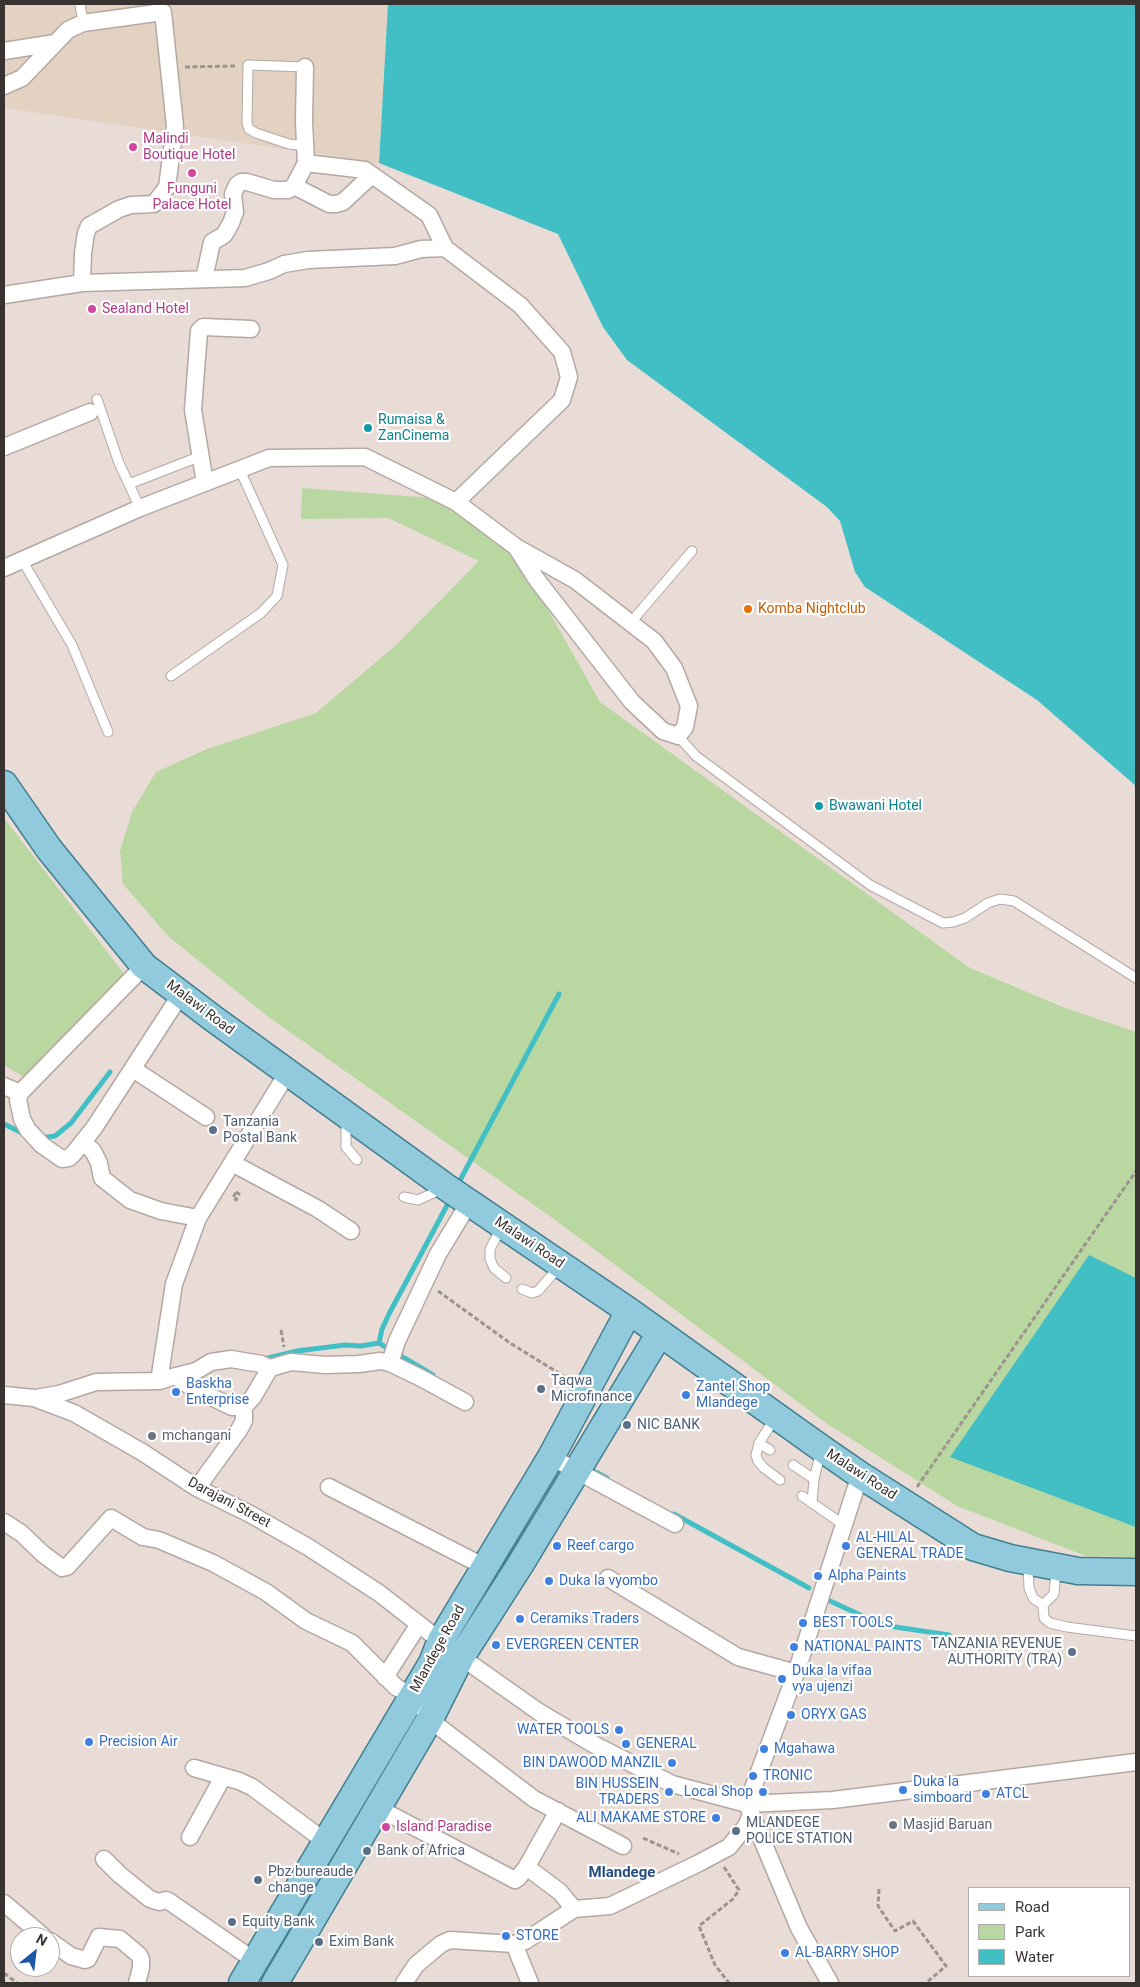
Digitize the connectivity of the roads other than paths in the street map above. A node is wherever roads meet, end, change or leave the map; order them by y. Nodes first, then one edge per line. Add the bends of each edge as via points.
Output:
1 (80, 4) edge
2 (83, 23) junction
3 (55, 43) junction
4 (4, 52) edge
5 (305, 67) joint
6 (4, 86) edge
7 (306, 146) junction
8 (306, 163) junction
9 (372, 175) junction
10 (294, 186) junction
11 (444, 248) junction
12 (204, 278) junction
13 (82, 283) junction
14 (4, 295) edge
15 (251, 329) dead end
16 (94, 405) joint
17 (4, 447) edge
18 (201, 456) junction
19 (240, 470) junction
20 (205, 483) junction
21 (129, 484) junction
22 (456, 502) junction
23 (140, 508) junction
24 (516, 547) junction
25 (692, 550) dead end
26 (22, 560) junction
27 (4, 568) edge
28 (631, 622) junction
29 (171, 676) dead end
30 (108, 732) dead end
31 (678, 736) junction
32 (4, 784) edge
33 (144, 966) junction
34 (1136, 978) edge
35 (181, 994) junction
36 (133, 1069) junction
37 (288, 1072) junction
38 (4, 1086) edge
39 (20, 1093) junction
40 (346, 1113) junction
41 (206, 1117) dead end
42 (83, 1142) junction
43 (357, 1160) dead end
44 (232, 1163) junction
45 (446, 1187) junction
46 (404, 1198) dead end
47 (469, 1203) junction
48 (198, 1218) junction
49 (502, 1225) junction
50 (351, 1231) dead end
51 (561, 1265) junction
52 (506, 1278) dead end
53 (522, 1289) dead end
54 (630, 1311) junction
55 (660, 1333) junction
56 (393, 1353) junction
57 (270, 1368) junction
58 (182, 1380) junction
59 (158, 1381) junction
60 (4, 1395) edge
61 (34, 1398) junction
62 (465, 1402) dead end
63 (244, 1407) junction
64 (776, 1415) junction
65 (759, 1442) junction
66 (821, 1448) junction
67 (770, 1450) dead end
68 (551, 1457) junction
69 (793, 1465) dead end
70 (576, 1470) junction
71 (860, 1475) junction
72 (814, 1479) junction
73 (780, 1480) dead end
74 (329, 1487) dead end
75 (197, 1488) junction
76 (802, 1496) dead end
77 (812, 1503) junction
78 (4, 1522) edge
79 (675, 1524) dead end
80 (844, 1526) junction
81 (1028, 1562) junction
82 (485, 1567) junction
83 (1056, 1567) junction
84 (1136, 1572) edge
85 (608, 1578) dead end
86 (1043, 1605) junction
87 (419, 1624) junction
88 (1136, 1636) edge
89 (447, 1659) junction
90 (796, 1673) junction
91 (385, 1677) junction
92 (412, 1696) junction
93 (431, 1717) junction
94 (1136, 1762) edge
95 (194, 1768) dead end
96 (223, 1777) junction
97 (378, 1808) junction
98 (749, 1810) junction
99 (558, 1812) junction
100 (190, 1838) dead end
101 (326, 1842) junction
102 (622, 1846) dead end
103 (104, 1859) dead end
104 (526, 1868) junction
105 (4, 1903) edge
106 (574, 1909) junction
107 (32, 1927) edge
108 (514, 1944) junction
109 (60, 1948) edge
110 (255, 1961) junction
111 (137, 1983) edge
112 (242, 1983) edge
113 (275, 1983) edge
114 (404, 1983) edge
115 (530, 1983) edge
116 (830, 1983) edge

1 - 2 lane
2 - 3 street via 68,30
2 - 13 street via 164,12 175,126 167,187 154,204 130,205 89,226 83,253
3 - 4 street
3 - 6 street via 22,78
5 - 7 street
5 - 7 lane via 248,65 247,123 249,130 289,144
7 - 8 street
8 - 9 street via 364,170
8 - 10 street
9 - 10 street via 343,202 336,204 329,204
9 - 11 street via 429,215
10 - 12 street via 281,191 247,182 237,185 233,194 235,212 232,223 224,235 212,242
11 - 12 street via 421,249 395,256 308,260 284,264 246,278
11 - 22 street via 520,305 562,352 569,376 562,400
12 - 13 street
13 - 14 street
15 - 18 street via 203,327 199,331 193,410
16 - 17 street
16 - 21 lane
18 - 20 street
18 - 21 lane
19 - 20 street
19 - 22 street via 269,458 365,457
19 - 29 lane via 284,565 277,596 261,613
20 - 23 street
21 - 23 lane
22 - 24 street
23 - 26 street
24 - 28 street via 575,580
24 - 31 street via 537,580 632,702 663,731
25 - 28 lane
26 - 27 street
26 - 30 lane via 72,645
28 - 31 street via 654,641 674,668 688,706 685,727
31 - 34 lane via 696,756 870,885 943,923 959,920 1000,899 1014,901
32 - 33 main road, Malawi Road via 49,849
33 - 35 main road, Malawi Road
33 - 39 street
35 - 36 street
35 - 37 main road, Malawi Road
36 - 41 street
36 - 42 street
37 - 40 main road, Malawi Road
37 - 44 street
38 - 39 street
39 - 42 street via 18,1108 28,1130 42,1145 66,1159
40 - 43 lane via 346,1147
40 - 45 main road, Malawi Road
42 - 48 street via 93,1151 102,1178 130,1200
44 - 48 street
44 - 50 street via 318,1209
45 - 46 lane via 418,1200
45 - 47 main road, Malawi Road
47 - 49 main road, Malawi Road
47 - 56 street via 438,1254
48 - 59 street via 174,1284
49 - 51 main road, Malawi Road
49 - 52 lane via 490,1249 490,1259 494,1268
51 - 53 lane via 538,1291
51 - 54 main road, Malawi Road
54 - 55 main road, Malawi Road
54 - 68 main road, Mlandege Road
55 - 64 main road, Malawi Road
55 - 70 main road, Mlandege Road
56 - 57 street via 380,1361 359,1364 291,1362
56 - 62 street via 421,1378
57 - 58 street via 231,1359 211,1362
57 - 63 street
58 - 59 street
58 - 63 street via 232,1407
59 - 61 street via 96,1382
60 - 61 street, Darajani Street
61 - 75 street, Darajani Street via 74,1413
63 - 75 street via 244,1421 239,1430
64 - 65 lane
64 - 66 main road, Malawi Road
65 - 67 lane
65 - 73 lane via 758,1462
66 - 71 main road, Malawi Road
66 - 72 lane
68 - 70 street
68 - 82 main road, Mlandege Road
69 - 72 lane
70 - 79 street
70 - 89 main road, Mlandege Road via 520,1565
71 - 80 street
71 - 81 main road, Malawi Road via 974,1547
72 - 77 lane
74 - 82 street
75 - 87 street, Darajani Street via 308,1547 379,1593
76 - 77 lane
77 - 80 lane
78 - 91 street via 62,1568 108,1520 115,1519 143,1537 159,1540 213,1563 266,1592 297,1616 352,1643
80 - 90 street
81 - 83 main road, Malawi Road
81 - 86 lane via 1032,1598
82 - 89 main road, Mlandege Road
83 - 84 main road, Malawi Road via 1078,1571
83 - 86 lane via 1054,1594
85 - 90 street via 738,1657
86 - 88 lane via 1044,1618 1050,1623
87 - 89 street, Darajani Street
87 - 91 street
89 - 92 main road, Mlandege Road
89 - 93 main road, Mlandege Road
89 - 98 street, Darajani Street via 593,1744 672,1784
90 - 98 street
91 - 92 street
92 - 93 street
92 - 101 main road, Mlandege Road
93 - 97 main road, Mlandege Road
93 - 99 street via 438,1726 534,1798
94 - 98 street, Darajani Street
95 - 96 street
96 - 100 street
96 - 101 street via 252,1788
97 - 104 street via 515,1880
97 - 113 main road, Mlandege Road
98 - 106 street via 746,1826 729,1847 610,1906
98 - 116 street via 799,1928
99 - 102 street
99 - 104 street
101 - 110 main road, Mlandege Road
103 - 110 street via 150,1899 170,1902
104 - 106 street via 560,1892
105 - 107 street
106 - 108 street via 525,1941
108 - 114 street via 450,1940 416,1965
108 - 115 street
109 - 111 street via 85,1960 99,1938 120,1939 141,1959
110 - 112 main road, Mlandege Road

